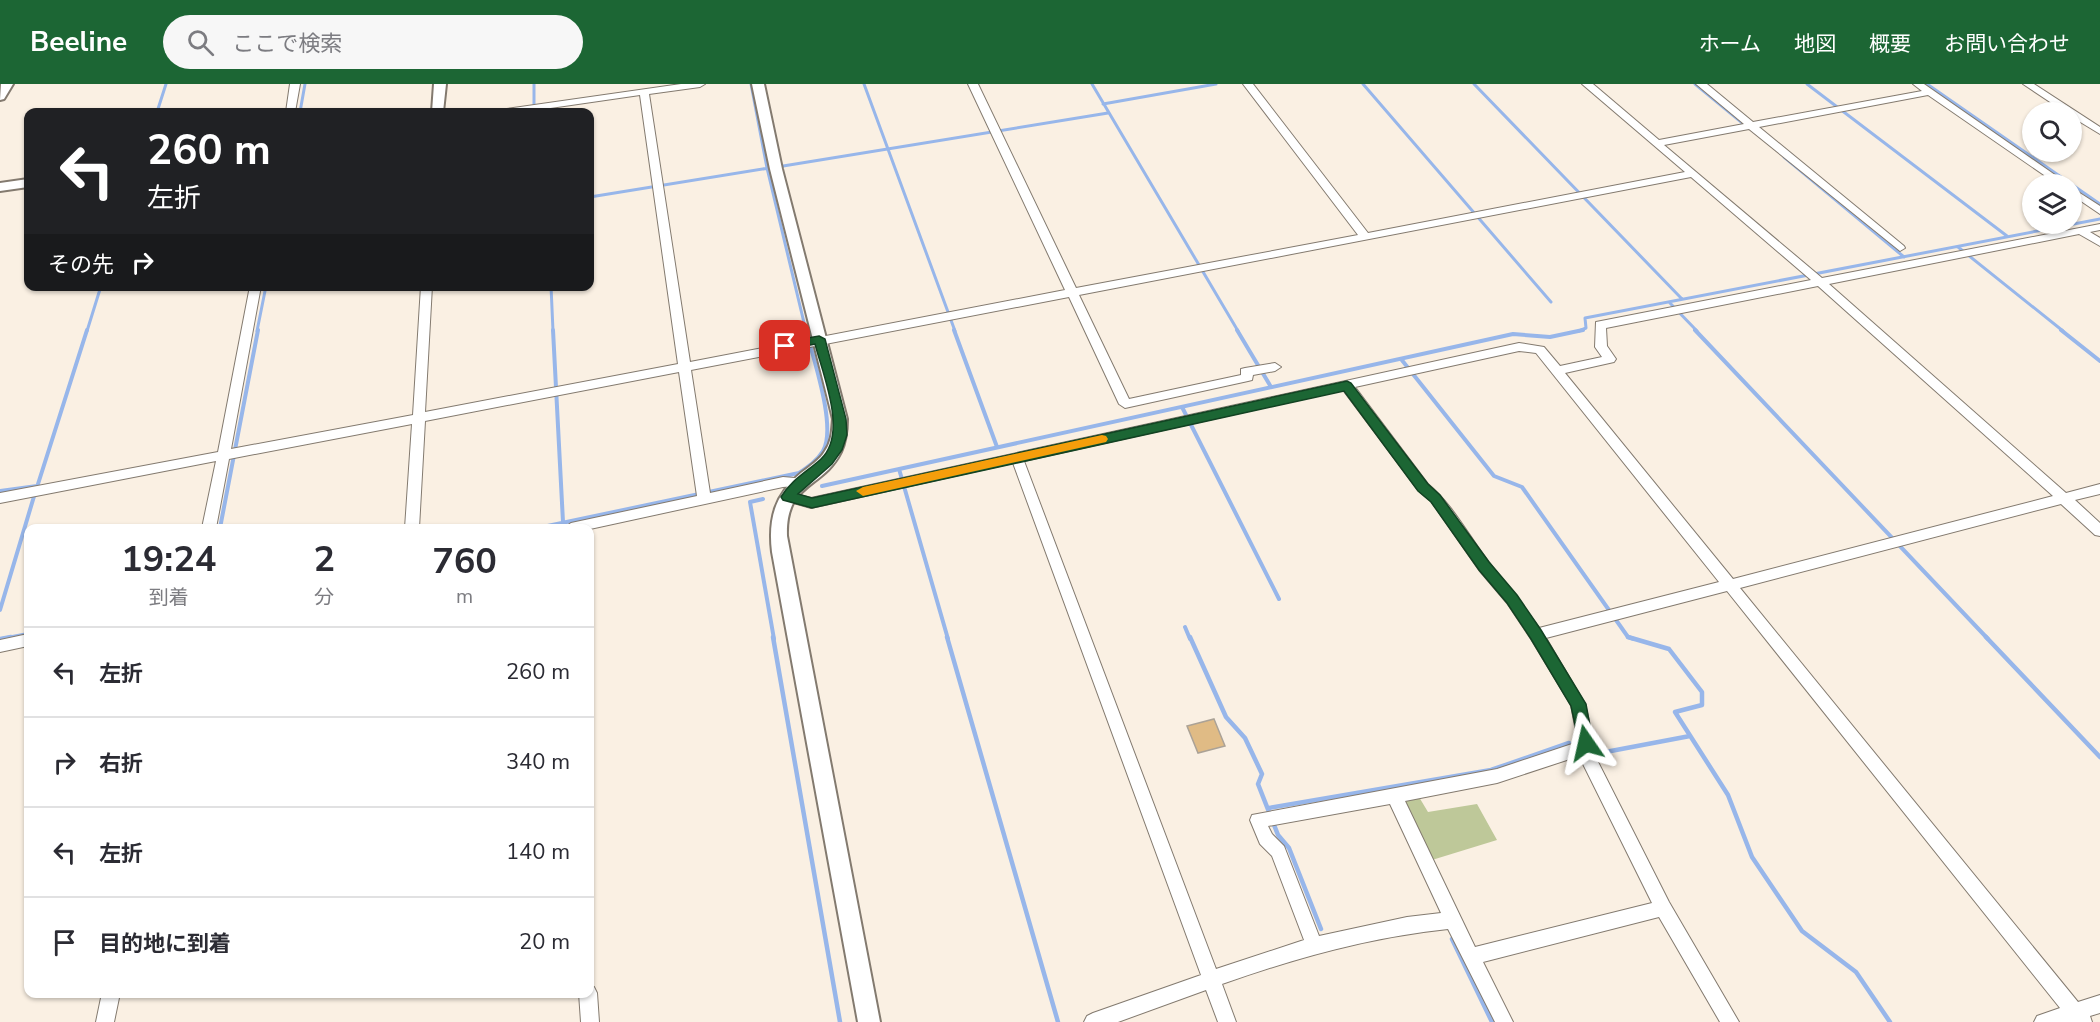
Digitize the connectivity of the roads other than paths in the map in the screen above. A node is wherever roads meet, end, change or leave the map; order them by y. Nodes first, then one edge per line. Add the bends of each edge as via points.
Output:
1 (7, 84) edge
2 (295, 84) edge
3 (440, 84) edge
4 (611, 84) edge
5 (700, 84) edge
6 (758, 84) edge
7 (973, 84) edge
8 (1248, 84) edge
9 (1587, 84) edge
10 (1701, 84) edge
11 (1918, 84) edge
12 (2028, 84) edge
13 (644, 92) junction
14 (1930, 92) junction
15 (0, 97) edge
16 (612, 97) junction
17 (2055, 102) edge
18 (291, 108) edge
19 (438, 108) edge
20 (534, 108) edge
21 (2082, 120) edge
22 (1748, 126) junction
23 (2100, 131) edge
24 (1657, 143) junction
25 (1693, 174) junction
26 (2049, 174) edge
27 (24, 184) edge
28 (0, 187) edge
29 (2082, 198) edge
30 (2100, 211) edge
31 (2100, 227) edge
32 (2082, 231) edge
33 (2082, 232) edge
34 (2066, 234) edge
35 (1365, 236) junction
36 (2100, 243) edge
37 (1900, 248) dead end
38 (1816, 277) junction
39 (255, 291) edge
40 (427, 291) edge
41 (1072, 292) junction
42 (812, 341) junction
43 (683, 366) junction
44 (1267, 368) dead end
45 (1557, 371) junction
46 (1347, 386) junction
47 (418, 416) junction
48 (229, 453) junction
49 (1017, 458) junction
50 (794, 489) junction
51 (2100, 489) edge
52 (703, 495) junction
53 (0, 498) edge
54 (2064, 499) junction
55 (210, 524) edge
56 (412, 524) edge
57 (587, 524) edge
58 (2100, 531) edge
59 (1730, 585) junction
60 (1536, 635) junction
61 (24, 641) edge
62 (0, 646) edge
63 (1583, 748) junction
64 (1394, 796) junction
65 (1663, 908) junction
66 (1453, 920) junction
67 (1314, 944) junction
68 (1472, 956) junction
69 (1211, 981) junction
70 (110, 998) edge
71 (588, 998) edge
72 (2100, 1004) edge
73 (2079, 1017) edge
74 (105, 1022) edge
75 (590, 1022) edge
76 (869, 1022) edge
77 (1094, 1022) edge
78 (1227, 1022) edge
79 (1504, 1022) edge
80 (1730, 1022) edge
81 (2043, 1022) edge

1 - 15 street
2 - 18 street
3 - 19 street
4 - 16 street
5 - 13 street
6 - 42 street
7 - 41 street
8 - 35 street
9 - 24 street
10 - 22 street
11 - 14 street
12 - 17 street
13 - 16 street
13 - 43 street
14 - 22 street
14 - 26 street
16 - 20 street
21 - 23 street
22 - 24 street
22 - 37 street
24 - 25 street
25 - 35 street
25 - 38 street
27 - 28 street
29 - 30 street
31 - 32 street
33 - 36 street
34 - 38 street
35 - 41 street
38 - 45 street via 1600,325 1601,347 1611,359
38 - 54 street
39 - 48 street
40 - 47 street
41 - 42 street
41 - 44 street via 1125,404 1248,377 1245,372
42 - 43 street
42 - 50 street via 840,419 841,435 828,461
43 - 47 street
43 - 52 street
45 - 46 street via 1540,350 1519,347
45 - 59 street
46 - 49 street
46 - 60 street via 1423,487 1436,498
47 - 48 street
47 - 56 street
48 - 53 street
48 - 55 street
49 - 50 street via 812,503
49 - 69 street
50 - 52 street via 783,482
50 - 76 street via 782,508 778,528 780,552
51 - 54 street
52 - 57 street
54 - 58 street
54 - 59 street
59 - 60 street
59 - 73 street
60 - 63 street via 1578,704 1586,743
61 - 62 street
63 - 64 street via 1497,776
63 - 65 street
64 - 66 street
64 - 67 street via 1258,820 1266,839 1278,851
65 - 68 street
65 - 80 street
66 - 67 street via 1392,927
66 - 68 street
67 - 69 street
68 - 79 street
69 - 77 street
69 - 78 street
70 - 74 street
71 - 75 street
72 - 73 street
73 - 81 street

